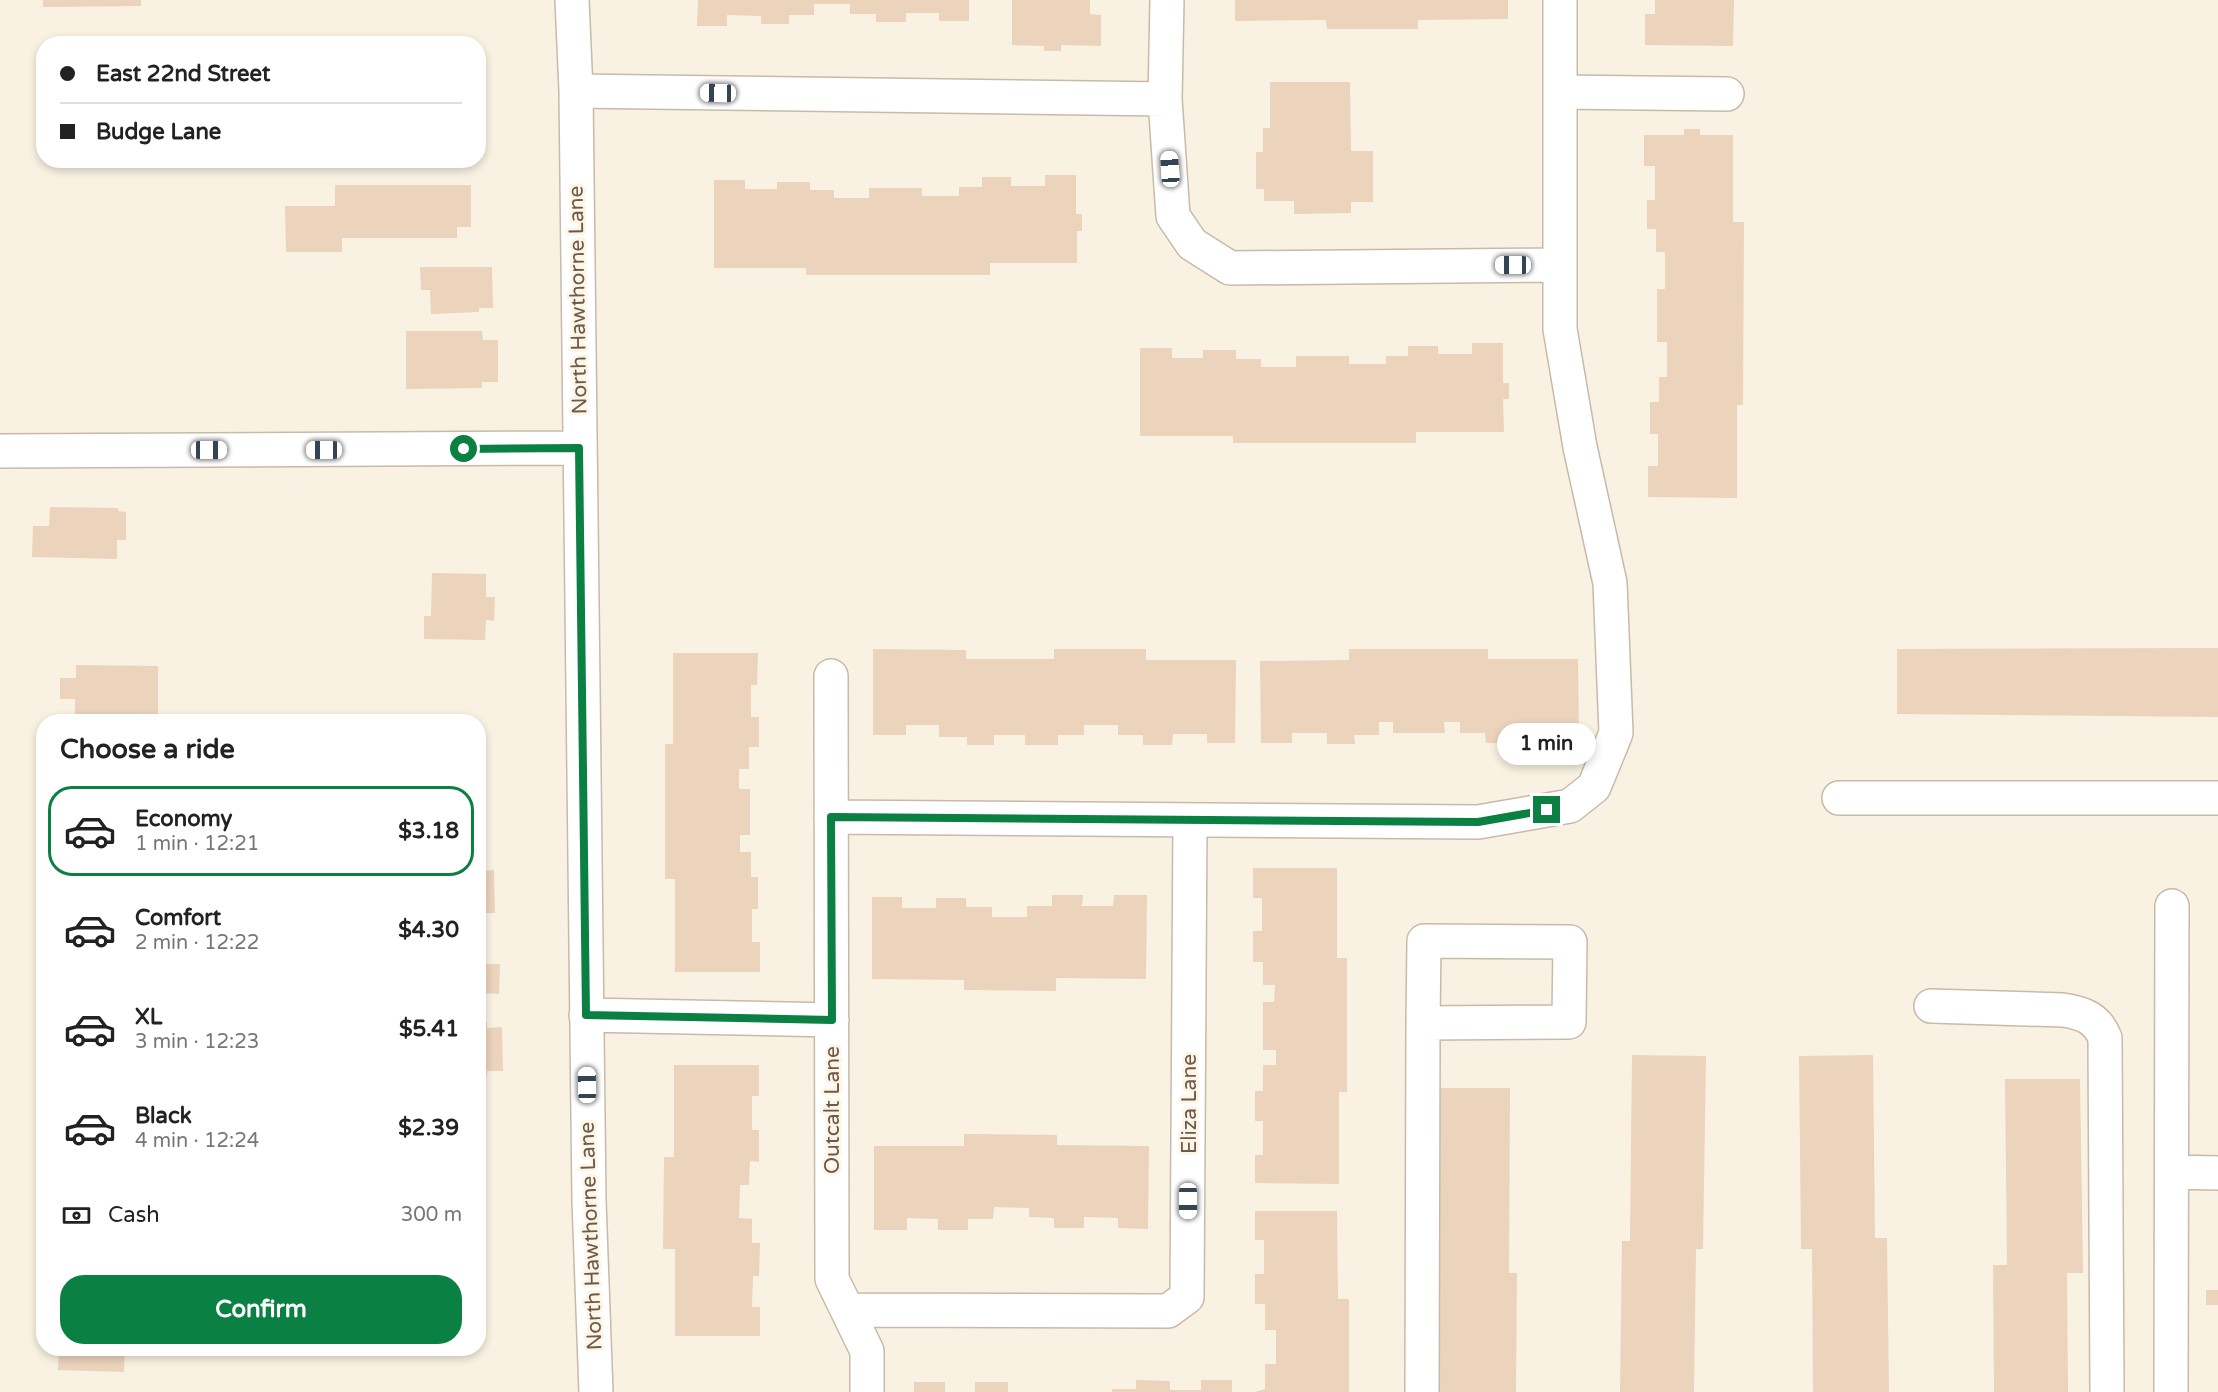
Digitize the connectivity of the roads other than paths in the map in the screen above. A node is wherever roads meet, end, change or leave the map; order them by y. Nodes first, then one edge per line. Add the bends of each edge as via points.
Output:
1 (572, 0) edge
2 (1167, 0) edge
3 (1560, 0) edge
4 (576, 91) junction
5 (1560, 92) junction
6 (1727, 94) dead end
7 (1165, 99) junction
8 (1560, 264) junction
9 (579, 448) junction
10 (0, 451) edge
11 (831, 676) dead end
12 (1839, 798) dead end
13 (2218, 798) edge
14 (831, 817) junction
15 (1190, 820) junction
16 (2172, 906) dead end
17 (1931, 1006) dead end
18 (586, 1015) junction
19 (832, 1020) junction
20 (1423, 1023) junction
21 (2173, 1172) junction
22 (2218, 1173) edge
23 (848, 1310) junction
24 (596, 1392) edge
25 (867, 1392) edge
26 (1422, 1392) edge
27 (2107, 1392) edge
28 (2171, 1392) edge

1 - 4 street, North Hawthorne Lane
2 - 7 street
3 - 5 street
4 - 7 street
4 - 9 street, North Hawthorne Lane
5 - 6 street
5 - 8 street
7 - 8 street via 1173,216 1192,244 1230,268
8 - 15 street via 1562,341 1610,583 1616,733 1594,787 1570,806 1478,822
9 - 10 street
9 - 18 street, North Hawthorne Lane
11 - 14 street, Outcalt Lane
12 - 13 street
14 - 15 street
14 - 19 street, Outcalt Lane
15 - 23 street, Eliza Lane via 1187,1297 1168,1311
16 - 21 street
17 - 27 street via 2063,1010 2086,1016 2101,1028 2105,1038
18 - 19 street
18 - 24 street, North Hawthorne Lane
19 - 23 street, Outcalt Lane via 832,1279
20 - 20 street via 1569,1022 1570,942 1424,941
20 - 26 street
21 - 22 street
21 - 28 street
23 - 25 street, Outcalt Lane via 867,1351

